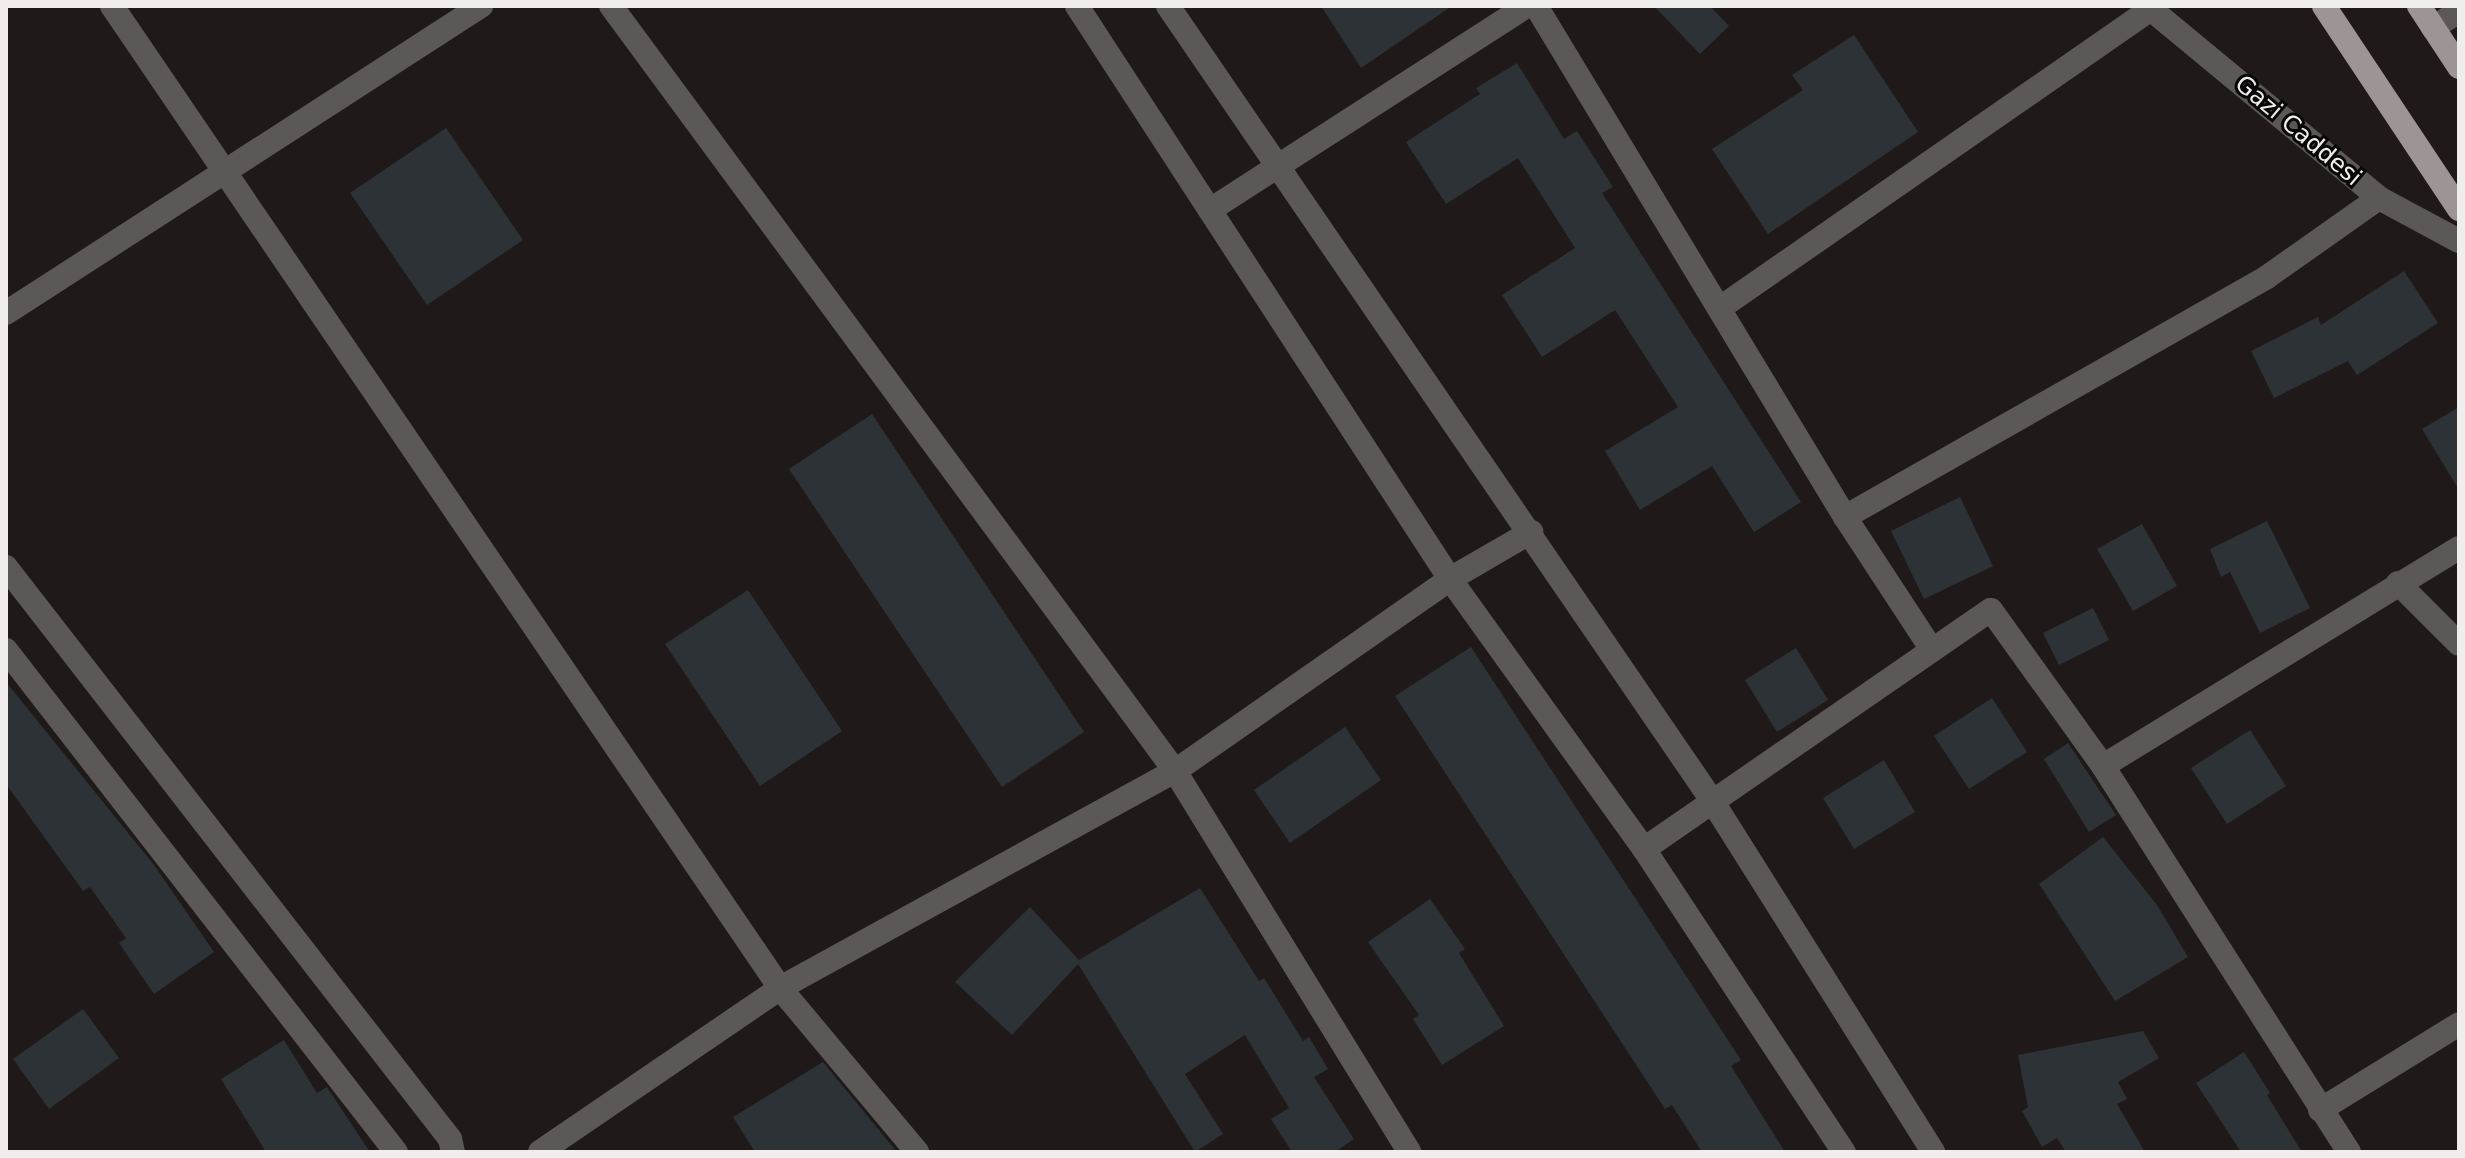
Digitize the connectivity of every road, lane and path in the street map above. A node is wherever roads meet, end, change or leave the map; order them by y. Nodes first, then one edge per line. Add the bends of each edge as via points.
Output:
1 (112, 6) edge
2 (481, 6) edge
3 (611, 6) edge
4 (1077, 6) edge
5 (1168, 6) edge
6 (1527, 6) edge
7 (1536, 6) edge
8 (2324, 6) edge
9 (2419, 6) edge
10 (2149, 7) edge
11 (2459, 11) edge
12 (2433, 28) junction
13 (2459, 67) edge
14 (1277, 164) junction
15 (223, 170) junction
16 (2379, 198) junction
17 (2459, 209) edge
18 (1210, 210) junction
19 (2459, 241) edge
20 (1720, 308) junction
21 (6, 313) edge
22 (1845, 517) junction
23 (1531, 532) junction
24 (2459, 548) edge
25 (6, 567) edge
26 (1450, 579) junction
27 (2398, 583) junction
28 (2459, 644) edge
29 (6, 650) edge
30 (1932, 650) junction
31 (2103, 766) junction
32 (1175, 771) junction
33 (1711, 799) junction
34 (1644, 849) junction
35 (780, 988) junction
36 (2459, 1024) edge
37 (2320, 1110) junction
38 (396, 1152) edge
39 (453, 1152) edge
40 (540, 1152) edge
41 (917, 1152) edge
42 (1409, 1152) edge
43 (1844, 1152) edge
44 (1933, 1152) edge
45 (2349, 1152) edge

1 - 15 street
2 - 15 street
3 - 32 street
4 - 18 street
5 - 14 street
6 - 14 street
7 - 20 street
8 - 17 main road
9 - 12 main road
10 - 16 street, Gazi Caddesi
10 - 20 street
11 - 12 street
12 - 13 main road
14 - 18 street
14 - 23 street
15 - 21 street
15 - 35 street
16 - 19 street, Gazi Caddesi
16 - 22 street via 2267,277
18 - 26 street
20 - 22 street
22 - 30 street
23 - 26 street
23 - 33 street
24 - 27 street
25 - 39 street via 440,1126
26 - 32 street
26 - 34 street
27 - 28 street
27 - 31 street
29 - 38 street
30 - 31 street via 1991,610
30 - 33 street
31 - 37 street
32 - 35 street
32 - 42 street
33 - 34 street
33 - 44 street
34 - 43 street
35 - 40 street
35 - 41 street
36 - 37 street
37 - 45 street

